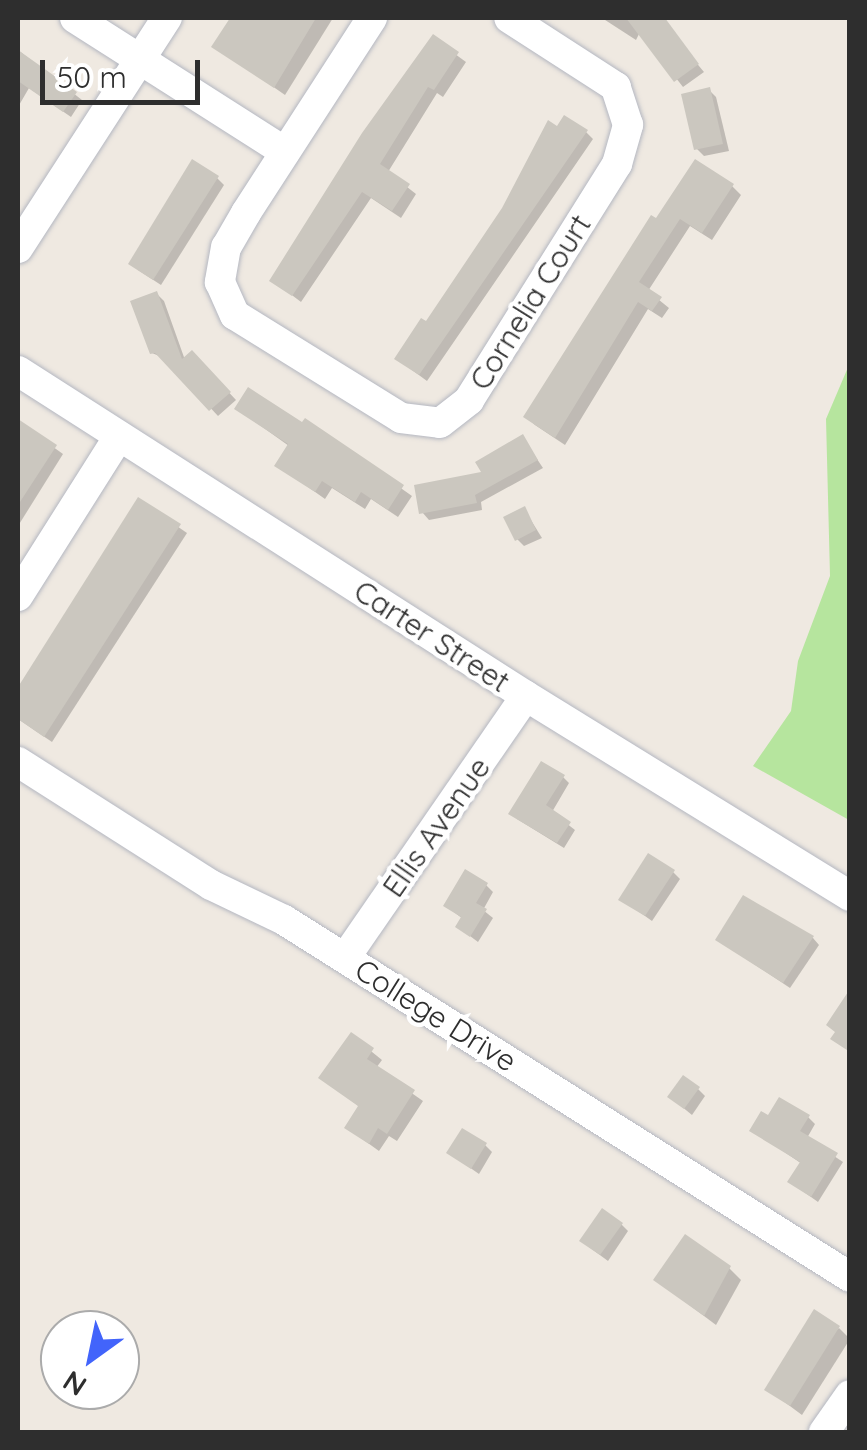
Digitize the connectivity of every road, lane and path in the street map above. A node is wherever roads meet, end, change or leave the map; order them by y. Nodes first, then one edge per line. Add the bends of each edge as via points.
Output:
1 (76, 18) edge
2 (167, 18) edge
3 (372, 18) edge
4 (509, 18) edge
5 (142, 59) junction
6 (285, 152) junction
7 (18, 248) edge
8 (18, 371) edge
9 (119, 436) junction
10 (18, 596) edge
11 (526, 696) junction
12 (18, 762) edge
13 (850, 896) edge
14 (345, 958) junction
15 (850, 1277) edge
16 (850, 1394) edge
17 (824, 1432) edge

1 - 5 street
2 - 5 street
3 - 6 street, Cornelia Court
4 - 6 street, Cornelia Court via 616,86 628,125 617,164 469,400 440,423 400,418 236,315 220,282 226,247
5 - 6 street
5 - 7 street
8 - 9 street, Carter Street
9 - 10 street
9 - 11 street, Carter Street
11 - 13 street, Carter Street
11 - 14 street, Ellis Avenue
12 - 14 street, College Drive via 210,885
14 - 15 street, College Drive
16 - 17 street

